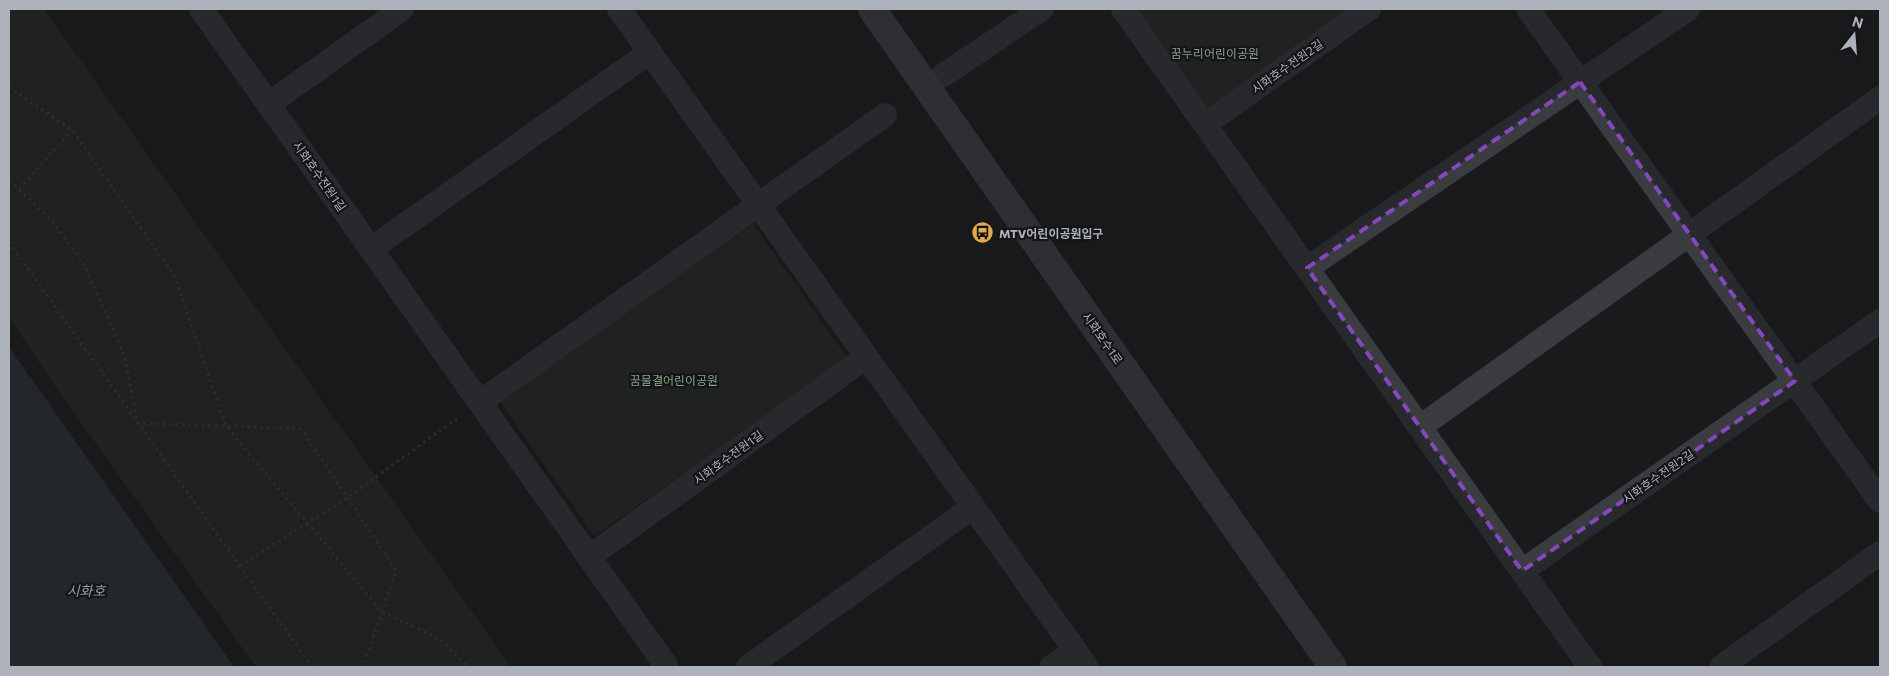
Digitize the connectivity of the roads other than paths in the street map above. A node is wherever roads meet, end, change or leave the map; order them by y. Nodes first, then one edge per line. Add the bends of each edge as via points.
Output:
1 (201, 9) edge
2 (402, 9) edge
3 (619, 9) edge
4 (872, 9) edge
5 (1042, 9) edge
6 (1123, 9) edge
7 (1369, 9) edge
8 (1528, 9) edge
9 (1688, 9) edge
10 (650, 52) junction
11 (942, 76) dead end
12 (1580, 82) junction
13 (1880, 98) edge
14 (269, 104) junction
15 (885, 115) dead end
16 (1205, 124) junction
17 (758, 204) junction
18 (1690, 234) junction
19 (371, 249) junction
20 (1307, 268) junction
21 (1880, 321) edge
22 (866, 357) junction
23 (1794, 381) junction
24 (480, 402) junction
25 (1420, 427) junction
26 (1880, 501) edge
27 (973, 507) junction
28 (1880, 553) edge
29 (589, 557) junction
30 (1522, 571) junction
31 (1081, 659) edge
32 (667, 667) edge
33 (748, 667) edge
34 (1051, 667) edge
35 (1333, 667) edge
36 (1590, 667) edge
37 (1721, 667) edge

1 - 14 street, 시화호수전원1길
2 - 14 street
3 - 10 street
4 - 35 main road, 시화호수1로
5 - 11 street
6 - 16 street
7 - 16 street, 시화호수전원2길
8 - 12 street
9 - 12 street
10 - 17 street
10 - 19 street
12 - 18 street
12 - 20 street
13 - 18 street
14 - 19 street, 시화호수전원1길
15 - 17 street
16 - 20 street
17 - 22 street
17 - 24 street
18 - 23 street
18 - 25 street
19 - 24 street, 시화호수전원1길
20 - 25 street
21 - 23 street, 시화호수전원2길
22 - 27 street
22 - 29 street, 시화호수전원1길
23 - 26 street
23 - 30 street, 시화호수전원2길
24 - 29 street, 시화호수전원1길
25 - 30 street
27 - 31 street
27 - 33 street
28 - 37 street
29 - 32 street, 시화호수전원1길
30 - 36 street
31 - 34 street

